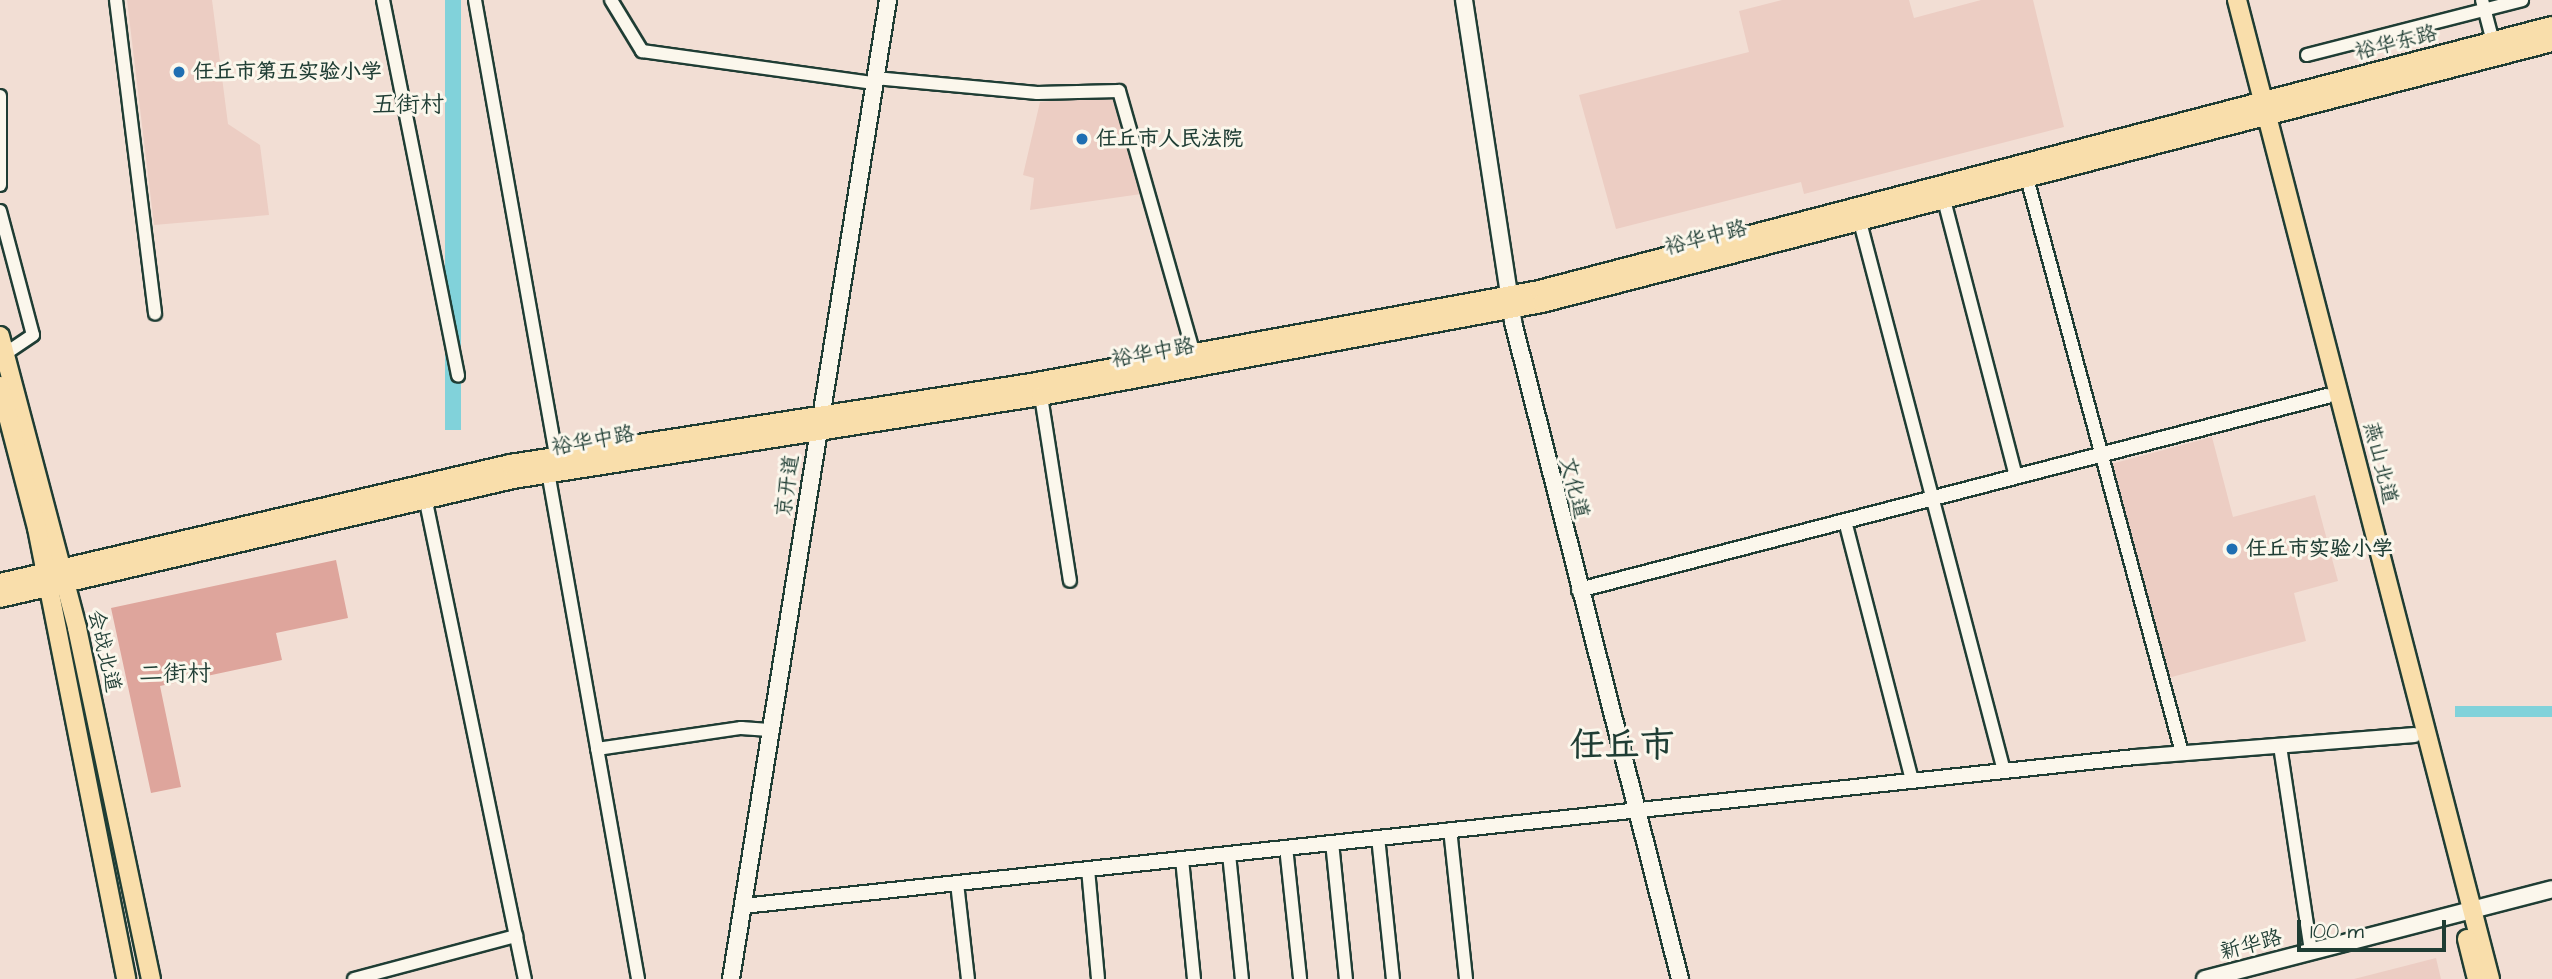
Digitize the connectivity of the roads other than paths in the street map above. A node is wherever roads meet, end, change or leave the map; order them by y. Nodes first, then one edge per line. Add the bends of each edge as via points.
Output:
1 (116, 0) edge
2 (383, 0) edge
3 (475, 0) edge
4 (611, 0) edge
5 (888, 0) edge
6 (1464, 0) edge
7 (2225, 0) edge
8 (2237, 0) edge
9 (2522, 0) edge
10 (2483, 5) edge
11 (2552, 26) edge
12 (2493, 42) junction
13 (2552, 42) edge
14 (2307, 55) dead end
15 (874, 81) junction
16 (0, 96) edge
17 (2259, 110) junction
18 (2027, 178) junction
19 (0, 185) edge
20 (1944, 200) junction
21 (0, 211) edge
22 (1860, 222) junction
23 (1509, 303) junction
24 (155, 314) dead end
25 (2, 345) edge
26 (1194, 354) junction
27 (458, 376) dead end
28 (0, 386) edge
29 (1041, 396) junction
30 (2327, 396) junction
31 (819, 421) junction
32 (2101, 454) junction
33 (552, 464) junction
34 (2016, 476) junction
35 (425, 497) junction
36 (1932, 498) junction
37 (1845, 521) junction
38 (55, 577) junction
39 (1070, 582) dead end
40 (0, 583) edge
41 (1579, 590) junction
42 (0, 598) edge
43 (774, 730) junction
44 (2414, 735) junction
45 (2280, 746) junction
46 (597, 749) junction
47 (2182, 753) junction
48 (2004, 771) junction
49 (1912, 781) junction
50 (1636, 810) junction
51 (1450, 830) junction
52 (1378, 837) junction
53 (1332, 842) junction
54 (1286, 847) junction
55 (1229, 853) junction
56 (1182, 859) junction
57 (1088, 869) junction
58 (957, 883) junction
59 (2552, 889) edge
60 (743, 906) junction
61 (2466, 912) junction
62 (516, 936) junction
63 (2311, 951) junction
64 (126, 979) edge
65 (151, 979) edge
66 (354, 979) edge
67 (524, 979) edge
68 (638, 979) edge
69 (731, 979) edge
70 (968, 979) edge
71 (1098, 979) edge
72 (1194, 979) edge
73 (1242, 979) edge
74 (1300, 979) edge
75 (1346, 979) edge
76 (1393, 979) edge
77 (1466, 979) edge
78 (1680, 979) edge
79 (2205, 979) edge
80 (2477, 979) edge
81 (2490, 979) edge

1 - 24 street
2 - 27 street
3 - 33 street
4 - 15 street via 642,51
5 - 15 main road, 京开道
6 - 23 main road, 文化道
7 - 17 main road, 燕山北道
8 - 17 main road, 燕山北道
9 - 10 street
10 - 12 street
10 - 14 street
11 - 12 main road, 裕华东路
12 - 17 main road, 裕华东路
13 - 17 main road, 裕华东路
15 - 26 street via 1037,93 1119,91
15 - 31 main road, 京开道
16 - 19 street
17 - 18 main road, 裕华中路
17 - 23 main road, 裕华中路
17 - 30 main road, 燕山北道
17 - 61 main road, 燕山北道
18 - 20 main road, 裕华中路
18 - 32 street
20 - 22 main road, 裕华中路
20 - 34 street
21 - 25 street via 33,335
22 - 23 main road, 裕华中路
22 - 36 street
23 - 26 main road, 裕华中路
23 - 29 main road, 裕华中路
23 - 41 main road, 文化道
25 - 38 main road, 会战北道
26 - 31 main road, 裕华中路
28 - 38 main road, 会战北道
29 - 31 main road, 裕华中路
29 - 39 street
30 - 32 street
30 - 44 main road, 燕山北道
31 - 33 main road, 裕华中路
31 - 43 main road, 京开道
32 - 34 street
32 - 47 street
33 - 35 main road, 裕华中路
33 - 38 main road, 裕华中路 via 300,509
33 - 46 street
34 - 36 street
35 - 38 main road, 裕华中路
35 - 62 street
36 - 37 street
36 - 48 street
37 - 41 street
37 - 49 street
38 - 40 main road
38 - 42 main road
38 - 64 main road, 会战北道
38 - 65 main road, 会战北道
41 - 50 main road, 文化道
43 - 46 street via 730,730
43 - 60 main road, 京开道
44 - 45 street
44 - 61 main road, 燕山北道
45 - 47 street
45 - 63 street
46 - 68 street
47 - 48 street
48 - 49 street
49 - 50 street
50 - 51 street
50 - 78 main road, 文化道
51 - 52 street
51 - 77 street
52 - 53 street
52 - 76 street
53 - 54 street
53 - 75 street
54 - 55 street
54 - 74 street
55 - 56 street
55 - 73 street
56 - 57 street
56 - 72 street
57 - 58 street
57 - 71 street
58 - 60 street
58 - 70 street
59 - 61 main road, 新华路
60 - 69 main road, 京开道
61 - 63 main road, 新华路
61 - 80 main road, 燕山北道
61 - 81 main road, 燕山北道
62 - 66 street
62 - 67 street
63 - 79 main road, 新华路

